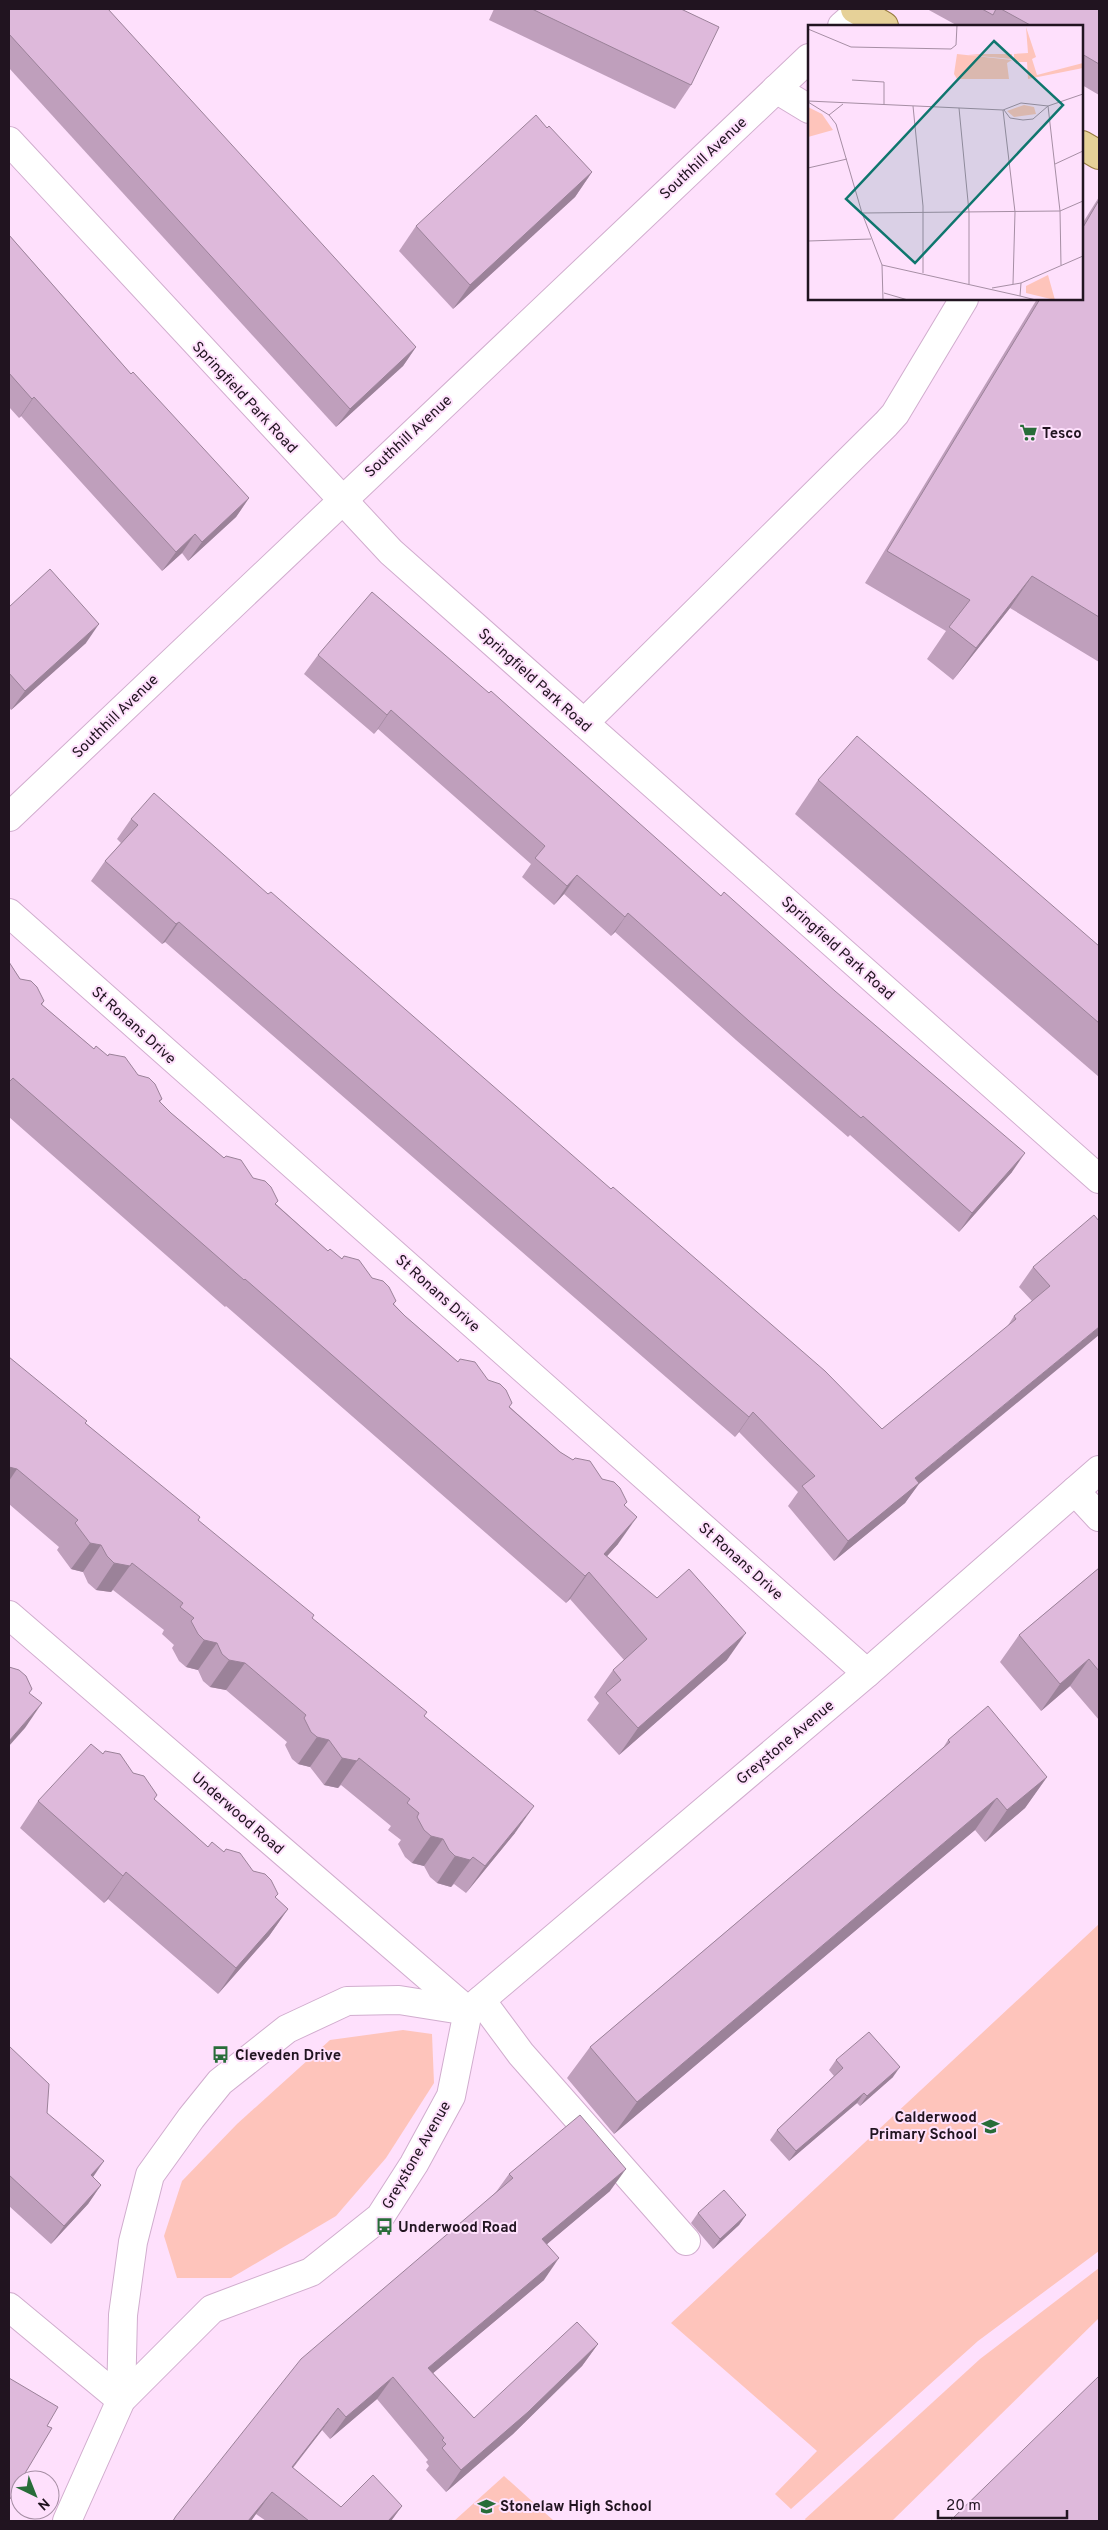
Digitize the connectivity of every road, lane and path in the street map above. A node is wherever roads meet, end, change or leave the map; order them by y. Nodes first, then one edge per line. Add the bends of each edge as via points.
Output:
1 (852, 15) edge
2 (881, 25) edge
3 (808, 59) edge
4 (776, 89) junction
5 (808, 109) edge
6 (9, 141) edge
7 (1083, 146) edge
8 (1099, 155) edge
9 (963, 300) edge
10 (341, 500) junction
11 (584, 723) junction
12 (9, 817) edge
13 (9, 914) edge
14 (1098, 1175) edge
15 (1099, 1470) edge
16 (1074, 1491) junction
17 (1099, 1517) edge
18 (9, 1615) edge
19 (867, 1673) junction
20 (475, 2006) junction
21 (686, 2241) dead end
22 (9, 2307) edge
23 (121, 2400) junction
24 (67, 2521) edge

1 - 2 main road
3 - 4 street, Southhill Avenue
4 - 5 street
4 - 10 street, Southhill Avenue
6 - 10 street, Springfield Park Road
7 - 8 main road
9 - 11 street via 886,424
10 - 11 street, Springfield Park Road via 391,552
10 - 12 street, Southhill Avenue
11 - 14 street, Springfield Park Road
13 - 19 street, St Ronans Drive
15 - 16 street, Greystone Avenue
16 - 17 street
16 - 19 street, Greystone Avenue
18 - 20 street, Underwood Road
19 - 20 street, Greystone Avenue
20 - 21 street, Underwood Road
20 - 23 street, Greystone Avenue via 451,2096 414,2164 380,2217 311,2272 212,2309
20 - 23 street, Greystone Avenue via 399,2000 347,2001 287,2029 220,2082 150,2175 133,2242 123,2315
22 - 23 street
23 - 24 street, Greystone Avenue

